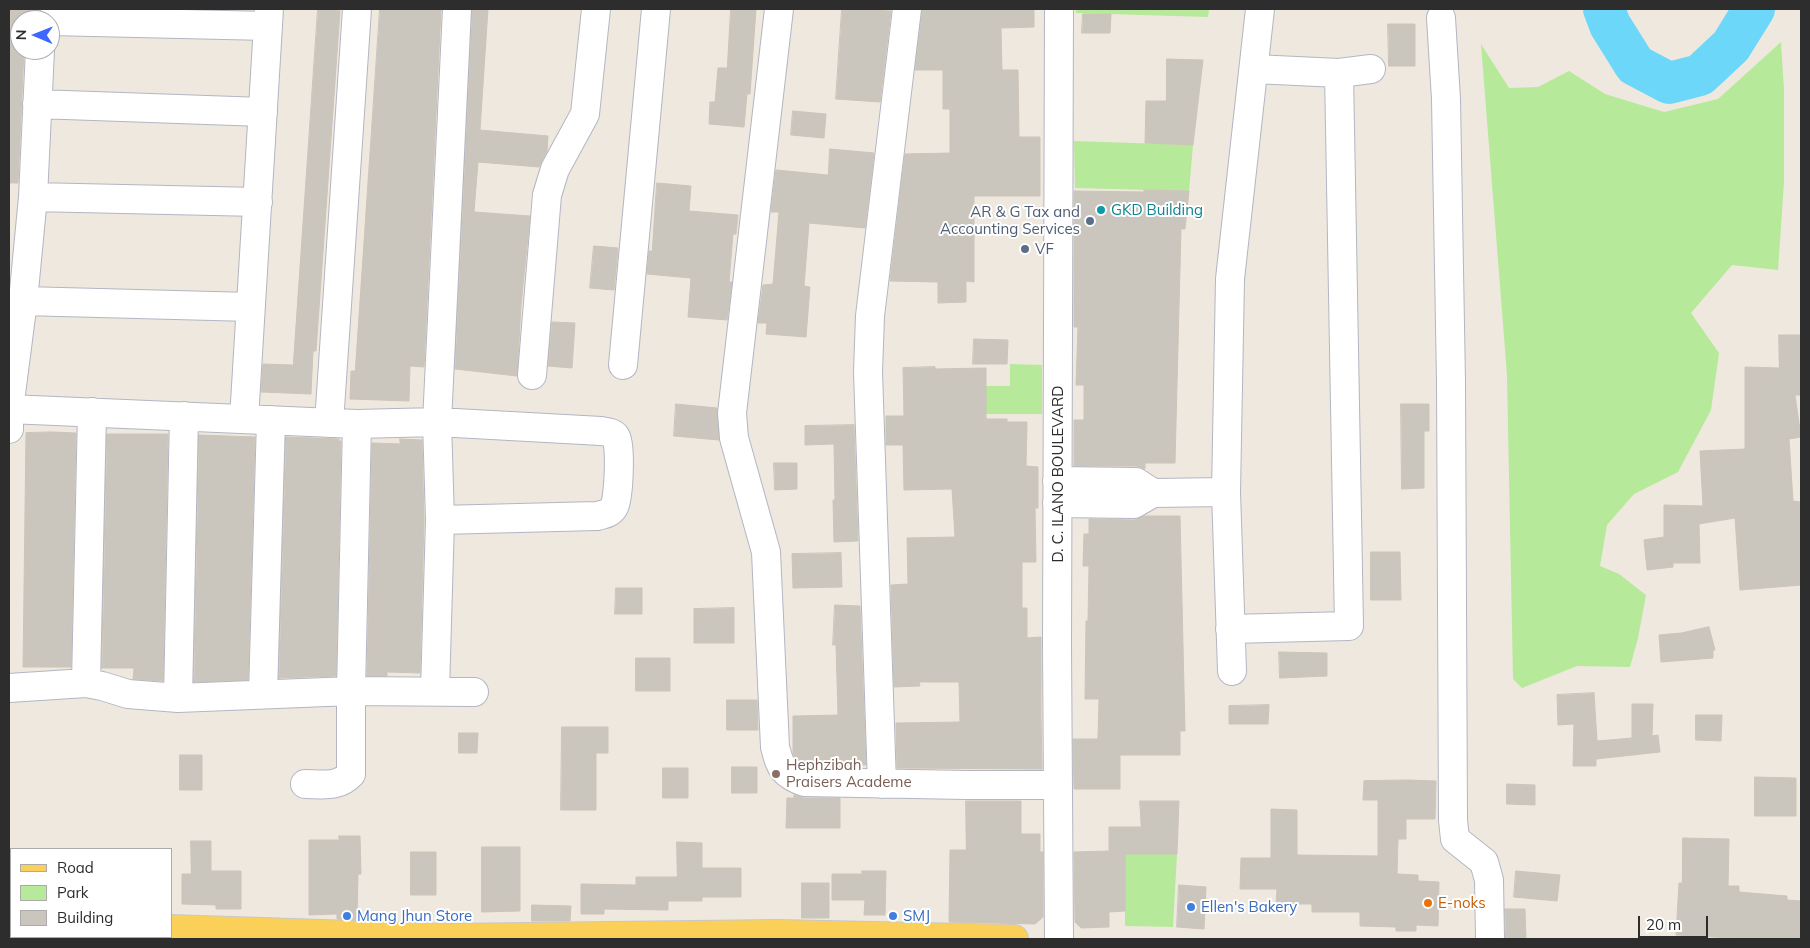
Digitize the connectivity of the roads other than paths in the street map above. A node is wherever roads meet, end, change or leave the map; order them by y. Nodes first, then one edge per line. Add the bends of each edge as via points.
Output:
1 (357, 9) edge
2 (457, 9) edge
3 (596, 9) edge
4 (656, 9) edge
5 (779, 9) edge
6 (907, 9) edge
7 (1060, 9) edge
8 (1260, 9) edge
9 (268, 18) edge
10 (1441, 18) dead end
11 (60, 21) edge
12 (39, 60) edge
13 (1254, 69) junction
14 (1371, 70) dead end
15 (1339, 73) junction
16 (37, 104) junction
17 (263, 112) junction
18 (34, 197) junction
19 (258, 202) junction
20 (23, 301) junction
21 (251, 307) junction
22 (623, 366) dead end
23 (532, 375) dead end
24 (9, 409) edge
25 (92, 412) junction
26 (184, 416) junction
27 (244, 419) junction
28 (271, 420) junction
29 (437, 422) junction
30 (329, 423) junction
31 (358, 424) junction
32 (9, 429) edge
33 (1057, 492) junction
34 (1226, 492) junction
35 (440, 520) junction
36 (1230, 629) junction
37 (1232, 671) dead end
38 (86, 683) junction
39 (9, 688) edge
40 (435, 691) junction
41 (351, 692) junction
42 (474, 692) dead end
43 (263, 694) junction
44 (178, 698) junction
45 (305, 784) dead end
46 (882, 784) junction
47 (1057, 785) junction
48 (172, 929) edge
49 (1014, 939) edge
50 (1059, 939) edge
51 (1490, 939) edge

1 - 30 street
2 - 29 street
3 - 23 street via 585,114 555,169 547,195
4 - 22 street
5 - 46 street via 732,413 734,438 766,552 775,747 787,774 804,782
6 - 46 street via 870,316 868,372
7 - 33 street, D. C. ILANO BOULEVARD
8 - 13 street
9 - 11 street
9 - 17 street
10 - 51 street via 1446,99 1451,392 1453,820 1455,839 1484,862 1489,880
12 - 16 street
13 - 15 street
13 - 34 street via 1230,279
14 - 15 street
15 - 36 street via 1349,626
16 - 17 street
16 - 18 street
17 - 19 street
18 - 19 street
18 - 20 street
19 - 21 street
20 - 21 street
20 - 24 street
21 - 27 street
24 - 25 street
24 - 32 street
25 - 26 street
25 - 38 street
26 - 27 street
26 - 44 street
27 - 28 street
28 - 30 street
28 - 43 street
29 - 31 street
29 - 35 street
29 - 35 street via 610,432 615,436 618,448 617,496 609,513 597,516
30 - 31 street
31 - 41 street
33 - 34 street via 1134,504 1153,493
33 - 47 street, D. C. ILANO BOULEVARD
34 - 36 street
35 - 40 street
36 - 37 street
38 - 39 street
38 - 44 street via 128,694
40 - 41 street
40 - 42 street
41 - 43 street
41 - 45 street via 351,774 336,785
43 - 44 street
46 - 47 street
47 - 50 street, D. C. ILANO BOULEVARD
48 - 49 main road via 444,938 777,934

